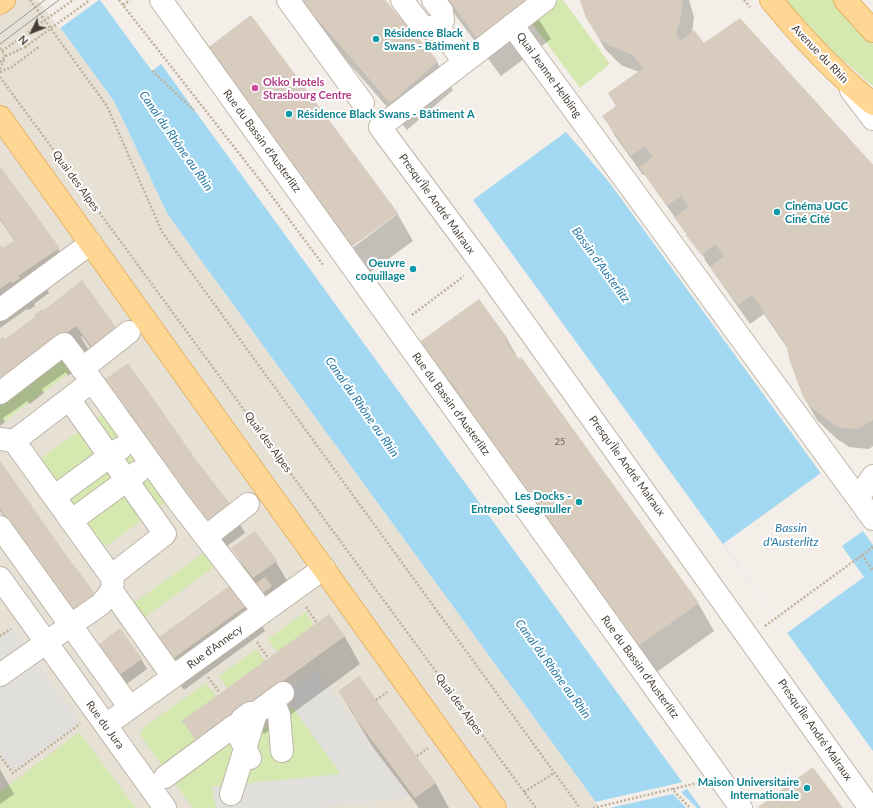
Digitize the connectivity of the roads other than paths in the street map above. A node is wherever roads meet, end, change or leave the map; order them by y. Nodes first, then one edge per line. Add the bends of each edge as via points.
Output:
1 (4, 0) edge
2 (161, 0) edge
3 (288, 0) edge
4 (402, 0) edge
5 (433, 0) edge
6 (545, 0) edge
7 (771, 0) edge
8 (845, 0) edge
9 (0, 3) edge
10 (437, 25) junction
11 (512, 25) junction
12 (873, 31) edge
13 (464, 62) junction
14 (842, 78) junction
15 (363, 103) dead end
16 (873, 104) edge
17 (0, 116) edge
18 (873, 119) edge
19 (380, 127) joint
20 (91, 243) junction
21 (0, 310) edge
22 (129, 332) dead end
23 (87, 375) junction
24 (0, 392) edge
25 (69, 399) junction
26 (133, 439) junction
27 (7, 440) edge
28 (110, 456) junction
29 (150, 463) junction
30 (873, 476) edge
31 (127, 480) junction
32 (54, 497) junction
33 (858, 498) junction
34 (248, 504) dead end
35 (873, 519) edge
36 (71, 520) junction
37 (0, 527) edge
38 (206, 536) junction
39 (324, 568) junction
40 (0, 578) edge
41 (112, 584) junction
42 (255, 601) dead end
43 (70, 625) junction
44 (46, 642) junction
45 (166, 666) dead end
46 (0, 675) edge
47 (123, 698) dead end
48 (256, 713) junction
49 (106, 725) junction
50 (234, 726) junction
51 (282, 751) dead end
52 (248, 755) junction
53 (164, 777) dead end
54 (231, 794) dead end
55 (165, 808) edge
56 (494, 808) edge
57 (741, 808) edge
58 (870, 808) edge

1 - 9 main road
2 - 57 street, Rue du Bassin d'Austerlitz
3 - 15 street
4 - 10 street via 421,25 431,29
5 - 10 street via 442,11 443,20
6 - 11 street
7 - 14 main road, Avenue du Rhin
8 - 12 main road
10 - 13 street
11 - 13 street, Quai Jeanne Helbling
11 - 33 street, Quai Jeanne Helbling
13 - 19 street, Quai Jeanne Helbling
14 - 16 main road, Avenue du Rhin
14 - 18 street
17 - 20 main road
19 - 58 street, Presqu'Île André Malraux
20 - 21 street
20 - 39 main road
22 - 23 street
23 - 24 street via 64,344
23 - 25 street
23 - 26 street
25 - 27 street
25 - 28 street
26 - 28 street
26 - 29 street
27 - 32 street
28 - 31 street
28 - 32 street
29 - 31 street
29 - 38 street
30 - 33 street
31 - 36 street
31 - 41 street via 166,534
32 - 36 street
33 - 35 street, Quai Jeanne Helbling
34 - 38 street
36 - 41 street
37 - 43 street
38 - 42 street
39 - 49 street, Rue d'Annecy
39 - 56 main road
40 - 44 street, Rue du Jura
41 - 43 street via 101,604
41 - 45 street
43 - 44 street
43 - 47 street
44 - 46 street
44 - 49 street, Rue du Jura
48 - 50 street via 250,714
48 - 51 street via 278,696
48 - 52 street
49 - 55 street, Rue du Jura
50 - 52 street
50 - 53 street
52 - 54 street

